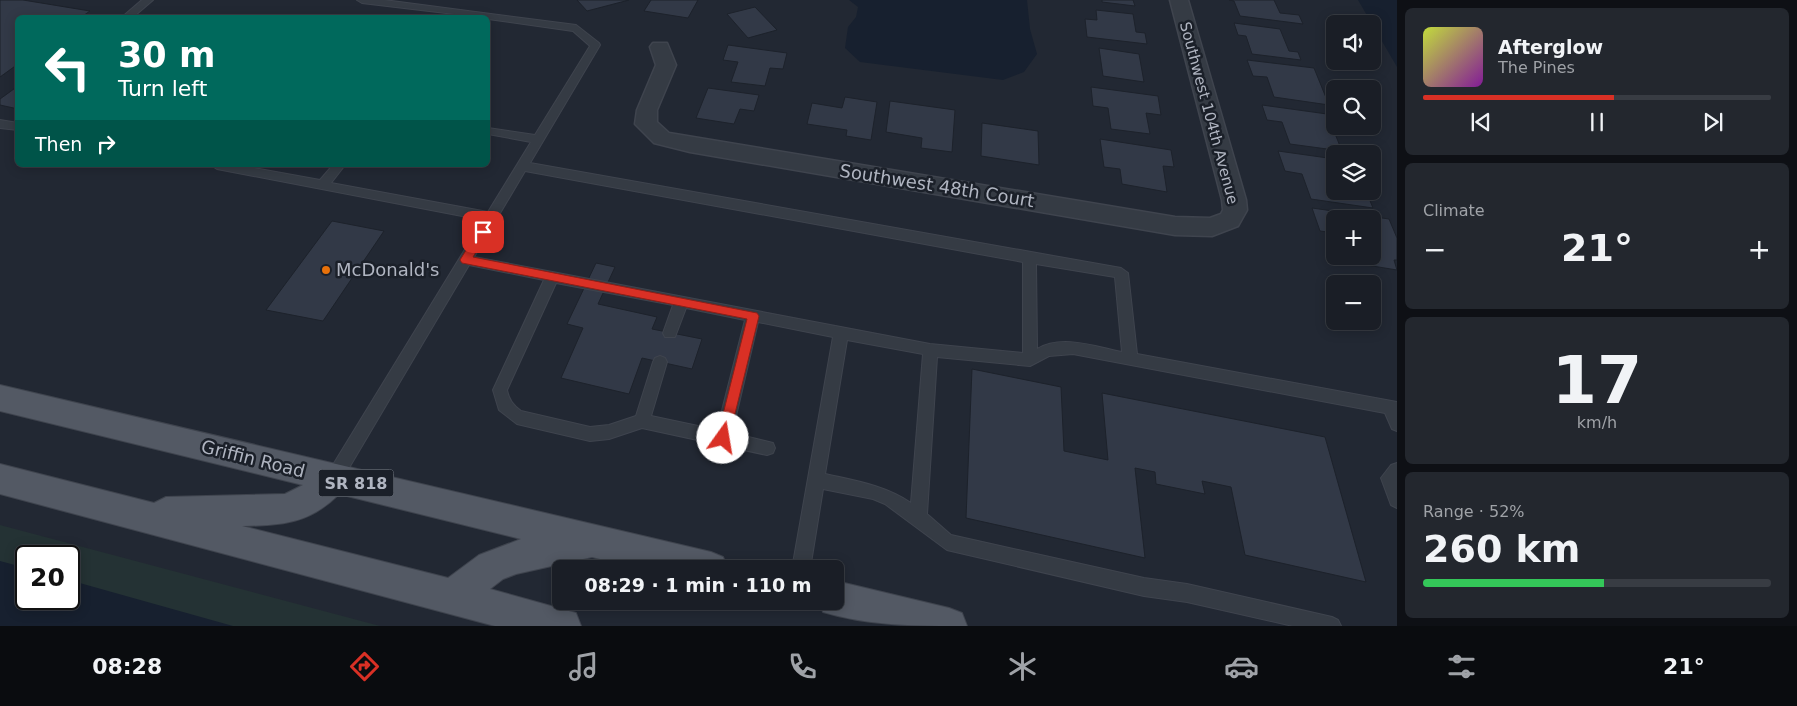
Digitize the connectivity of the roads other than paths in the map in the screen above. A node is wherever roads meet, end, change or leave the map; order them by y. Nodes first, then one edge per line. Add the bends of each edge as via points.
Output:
1 (148, 0) edge
2 (362, 0) edge
3 (1179, 0) edge
4 (412, 7) junction
5 (129, 15) edge
6 (405, 15) edge
7 (474, 15) edge
8 (490, 17) edge
9 (660, 47) dead end
10 (9, 126) edge
11 (490, 131) edge
12 (0, 133) edge
13 (538, 139) junction
14 (522, 166) junction
15 (228, 167) edge
16 (337, 167) edge
17 (323, 185) junction
18 (491, 217) junction
19 (1236, 229) joint
20 (1029, 258) junction
21 (466, 260) junction
22 (552, 277) junction
23 (680, 302) junction
24 (753, 316) junction
25 (670, 333) dead end
26 (841, 333) junction
27 (930, 350) junction
28 (1130, 359) junction
29 (1030, 360) junction
30 (660, 362) dead end
31 (0, 398) edge
32 (1394, 408) edge
33 (642, 421) junction
34 (1397, 424) edge
35 (723, 438) junction
36 (767, 448) dead end
37 (1397, 470) edge
38 (334, 478) junction
39 (0, 479) edge
40 (816, 480) junction
41 (1397, 500) edge
42 (136, 514) junction
43 (918, 517) junction
44 (595, 541) junction
45 (674, 560) edge
46 (803, 560) edge
47 (452, 597) junction
48 (844, 601) edge
49 (564, 626) edge
50 (949, 626) edge
51 (1332, 626) edge

1 - 5 lane
2 - 4 lane
3 - 19 street, Southwest 104th Avenue via 1234,200
4 - 6 lane
4 - 7 lane
8 - 13 lane via 576,28 595,45
9 - 19 street, Southwest 48th Court via 666,65 647,110 646,124 662,138 1175,226
10 - 12 lane
11 - 13 lane
13 - 14 lane
14 - 18 lane
14 - 20 lane
15 - 17 lane
16 - 17 lane
17 - 18 lane
18 - 21 lane
20 - 28 lane via 1121,273
20 - 29 lane
21 - 22 lane
21 - 38 lane
22 - 23 lane
22 - 33 lane via 500,390 501,402 517,417 590,434 609,432
23 - 24 lane
23 - 25 lane
24 - 26 lane
24 - 35 lane
26 - 27 lane
26 - 40 lane
27 - 29 lane
27 - 43 lane
28 - 29 lane via 1073,348 1047,350
28 - 32 lane
30 - 33 lane
31 - 38 main road, Griffin Road / SR 818
32 - 34 lane
33 - 35 lane
35 - 36 lane
37 - 41 lane via 1390,478
38 - 42 main road via 315,496 287,509
38 - 44 main road, Griffin Road / SR 818
39 - 42 main road
40 - 43 lane via 874,492
40 - 46 lane
42 - 47 main road
43 - 51 lane via 947,542
44 - 45 main road, Griffin Road / SR 818
44 - 47 main road via 516,557 491,567
47 - 49 main road
48 - 50 main road

